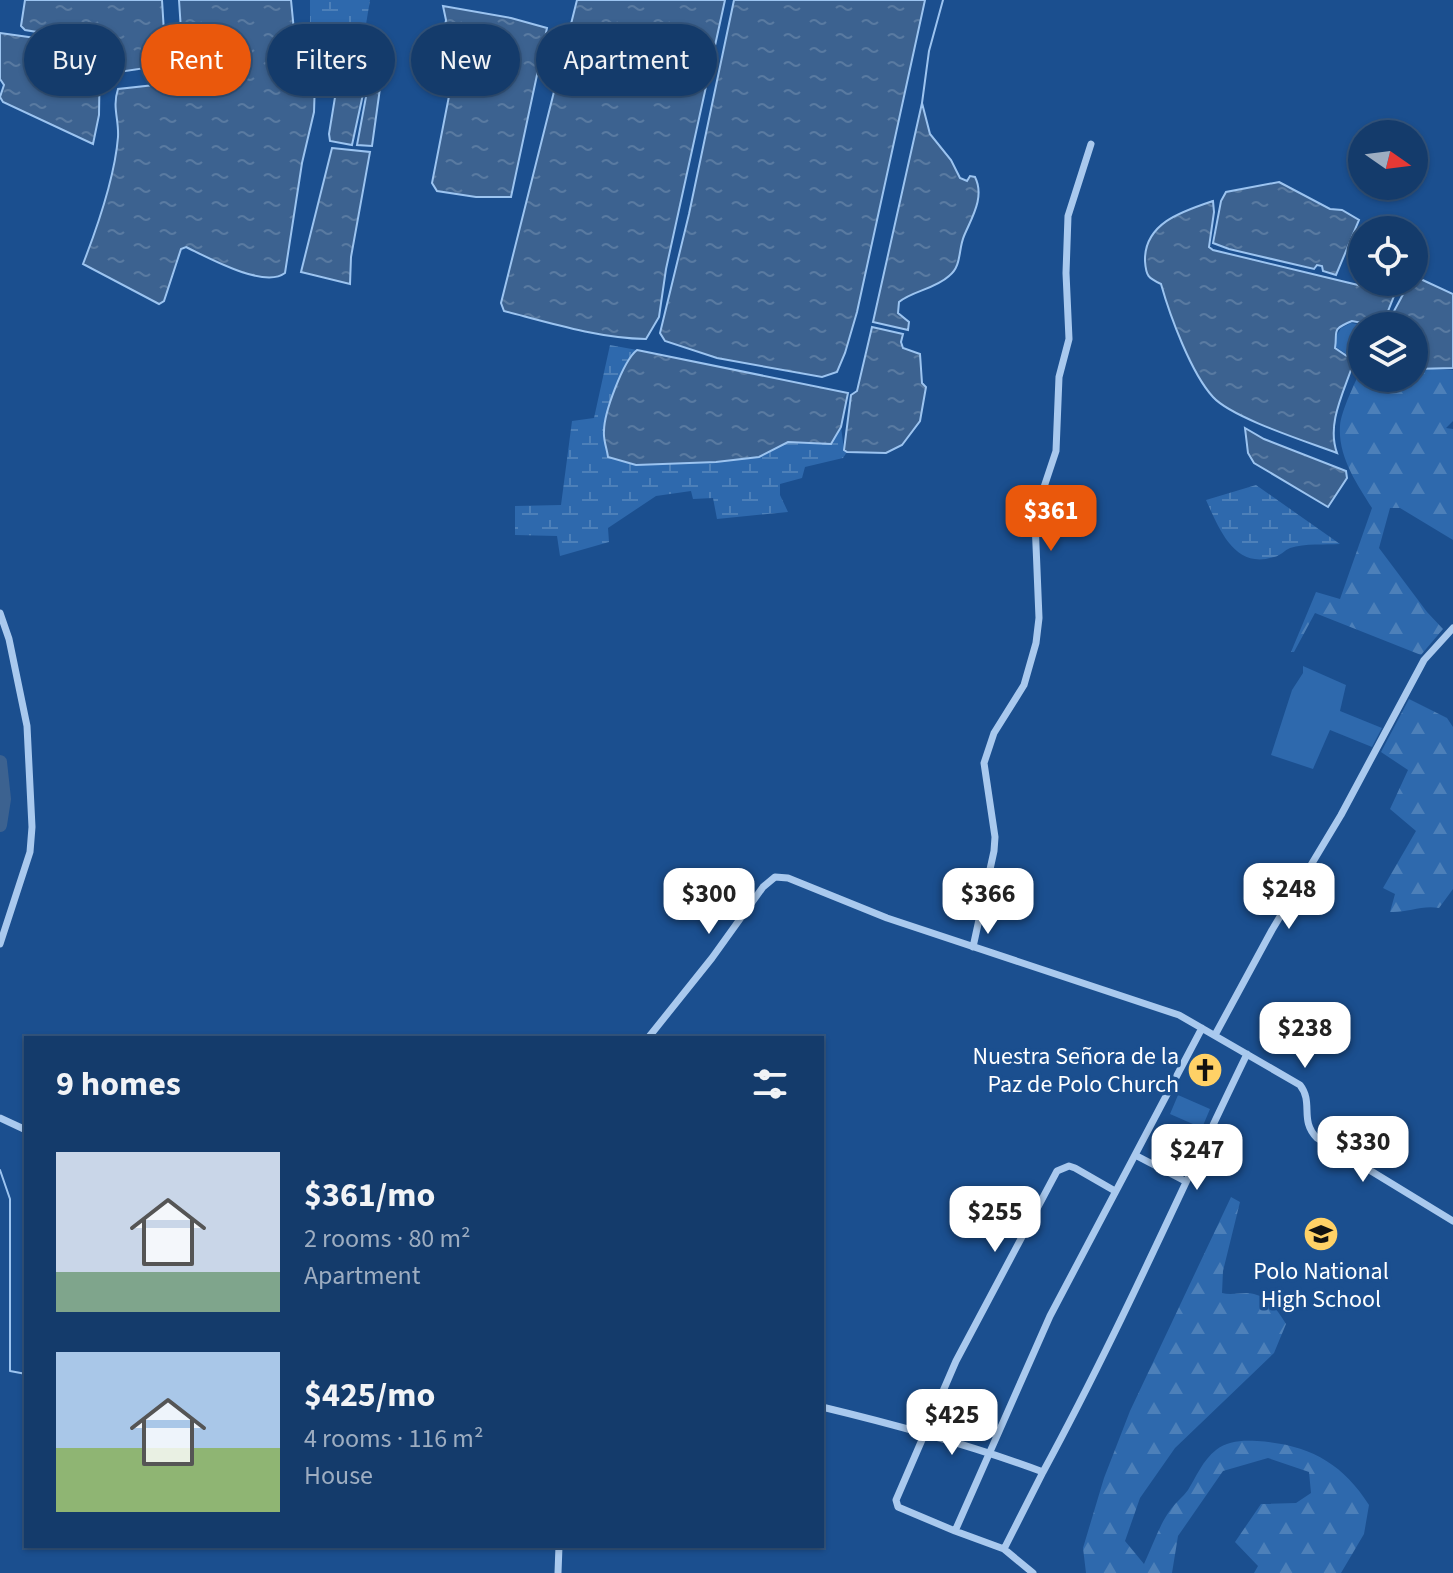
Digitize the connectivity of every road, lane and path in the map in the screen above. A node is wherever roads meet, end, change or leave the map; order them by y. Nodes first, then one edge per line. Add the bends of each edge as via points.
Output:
1 (1091, 144) dead end
2 (0, 613) edge
3 (1453, 628) edge
4 (0, 944) edge
5 (973, 947) junction
6 (1202, 1028) junction
7 (1215, 1035) junction
8 (650, 1036) edge
9 (1247, 1054) junction
10 (0, 1118) edge
11 (24, 1129) edge
12 (1135, 1155) junction
13 (1185, 1181) junction
14 (1115, 1191) junction
15 (1453, 1221) edge
16 (824, 1407) edge
17 (924, 1432) junction
18 (988, 1452) junction
19 (1043, 1472) junction
20 (955, 1531) junction
21 (559, 1548) edge
22 (1004, 1549) junction
23 (558, 1573) edge
24 (1033, 1573) edge

1 - 5 street via 1068,216 1068,348 1059,377 1056,451 1035,521 1036,643 1024,685 986,754 995,837
2 - 4 street via 27,726 32,827 30,852
3 - 7 street via 1424,660
5 - 6 street via 1134,998
5 - 8 street via 775,877
6 - 7 street
6 - 12 street
7 - 9 street
9 - 13 street
9 - 15 street via 1300,1085 1306,1121 1317,1138
10 - 11 street
12 - 13 street
12 - 14 street
13 - 19 street via 1105,1356
14 - 17 street via 1075,1168 1057,1171
14 - 18 street
16 - 17 street
17 - 18 street
17 - 20 street via 896,1504
18 - 19 street
18 - 20 street
19 - 22 street
20 - 22 street
21 - 23 street
22 - 24 street

